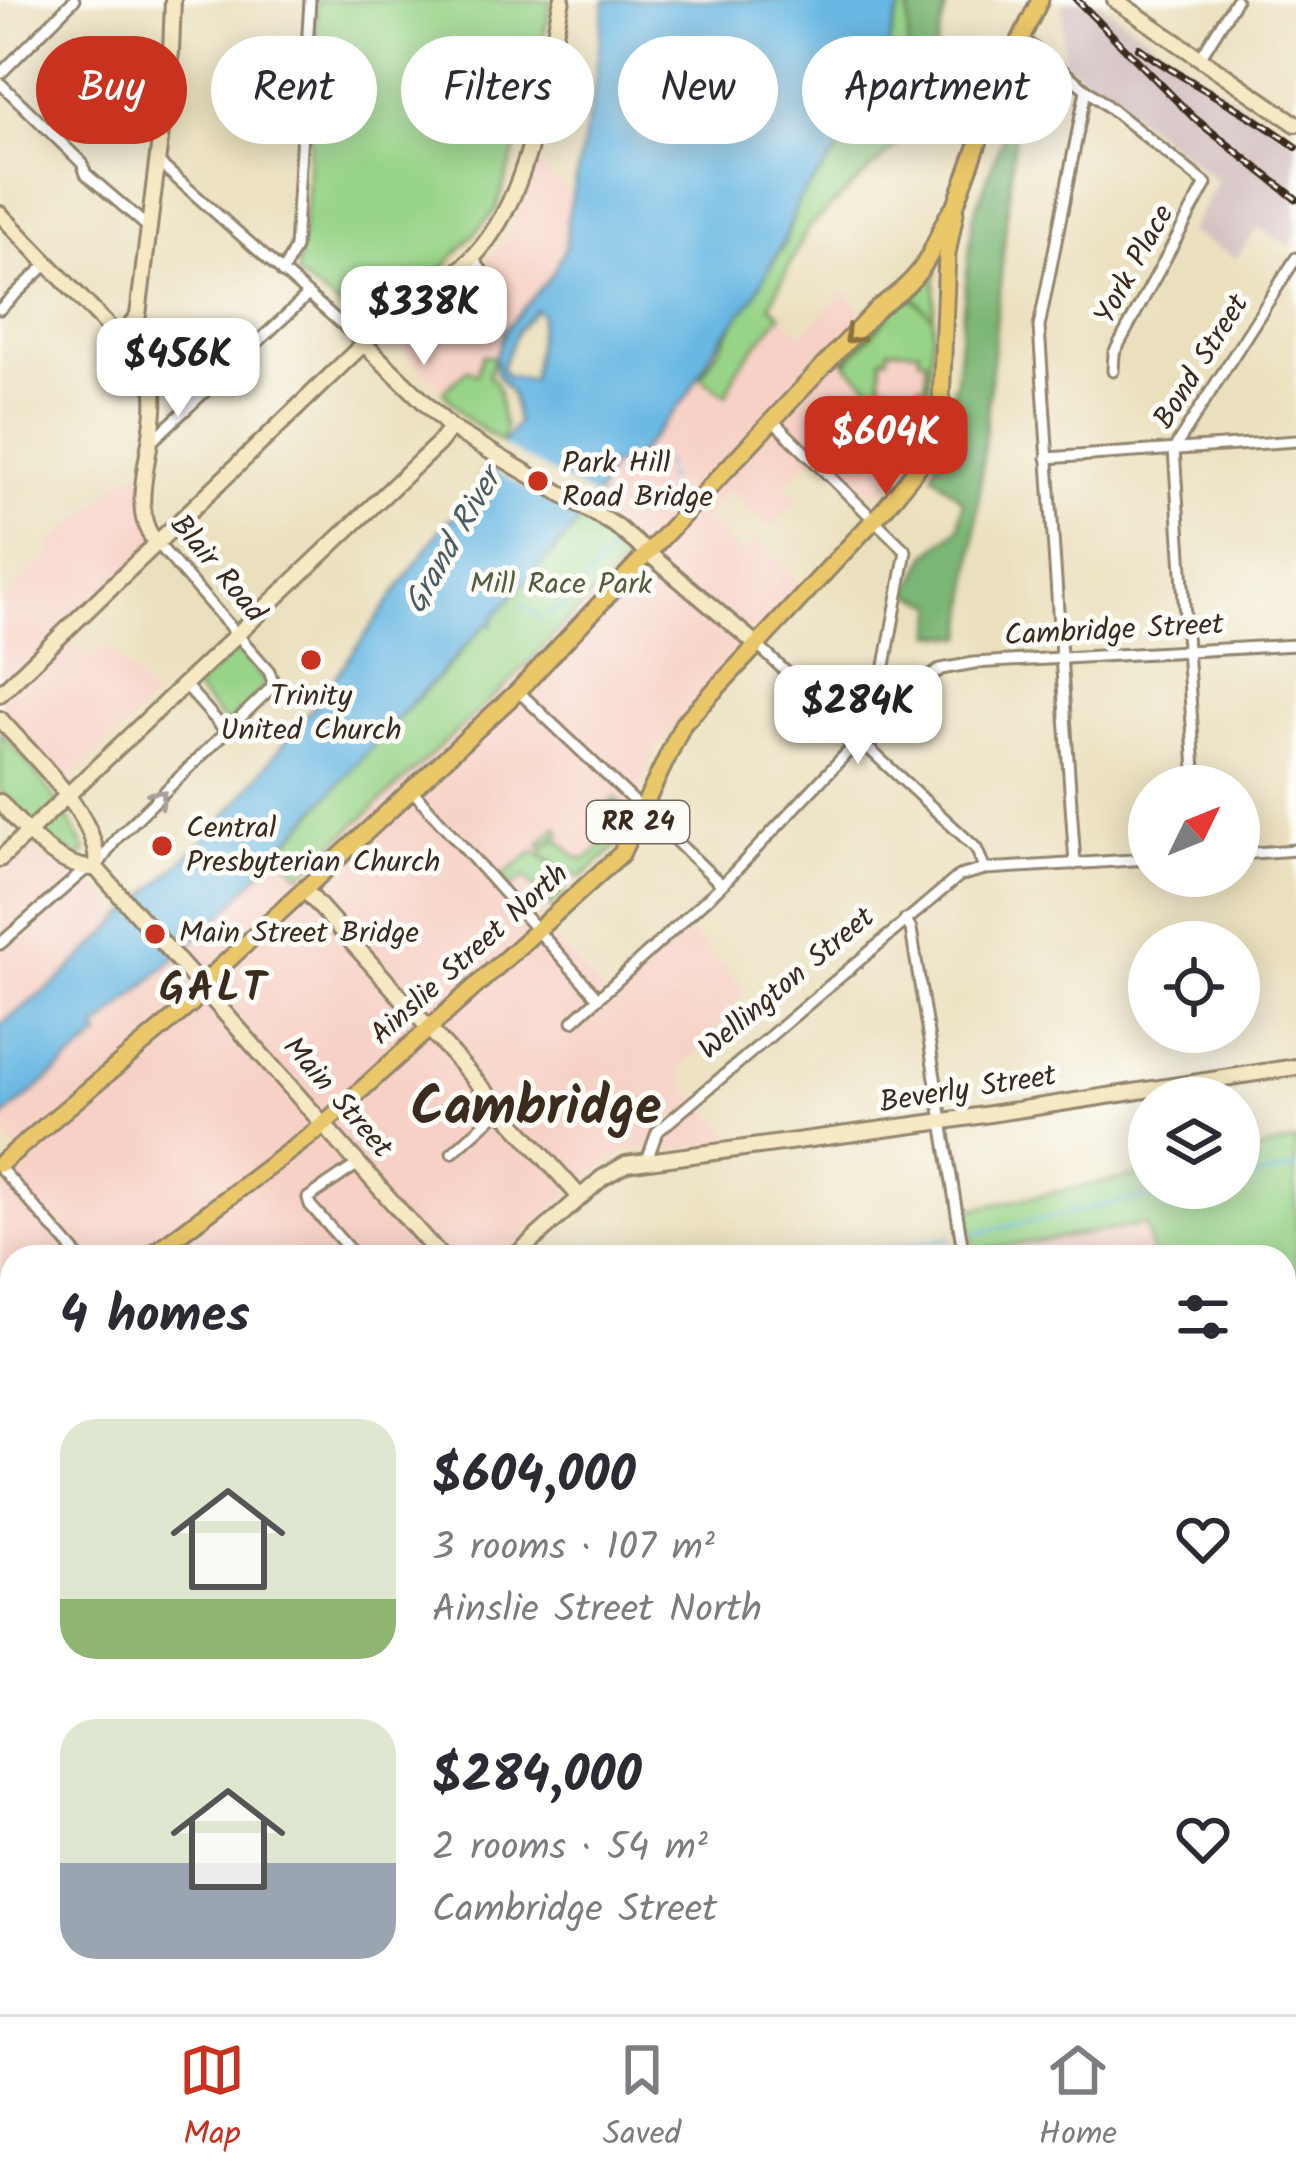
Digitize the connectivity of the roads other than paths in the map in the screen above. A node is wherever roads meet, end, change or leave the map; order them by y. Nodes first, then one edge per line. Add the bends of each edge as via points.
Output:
1 (74, 0) edge
2 (173, 0) edge
3 (310, 0) edge
4 (562, 0) edge
5 (1040, 0) edge
6 (1115, 0) edge
7 (1236, 0) edge
8 (1021, 36) edge
9 (1200, 58) junction
10 (0, 78) edge
11 (1072, 79) edge
12 (1086, 90) junction
13 (1296, 124) edge
14 (979, 144) edge
15 (158, 162) junction
16 (956, 204) junction
17 (0, 214) edge
18 (150, 230) junction
19 (473, 258) junction
20 (1296, 258) edge
21 (48, 263) junction
22 (282, 273) junction
23 (426, 295) junction
24 (308, 296) junction
25 (0, 310) edge
26 (122, 338) junction
27 (364, 344) junction
28 (1113, 371) dead end
29 (773, 422) junction
30 (451, 428) junction
31 (1296, 441) edge
32 (151, 443) junction
33 (1174, 448) junction
34 (1047, 458) junction
35 (875, 519) junction
36 (158, 544) junction
37 (651, 552) junction
38 (237, 634) junction
39 (757, 644) junction
40 (1296, 645) edge
41 (1187, 652) junction
42 (1060, 659) junction
43 (184, 684) junction
44 (518, 691) junction
45 (0, 694) edge
46 (0, 719) edge
47 (878, 723) junction
48 (226, 731) junction
49 (860, 739) junction
50 (1195, 765) edge
51 (412, 790) junction
52 (67, 795) junction
53 (0, 802) edge
54 (643, 811) junction
55 (28, 832) junction
56 (1296, 850) edge
57 (1260, 853) edge
58 (0, 859) edge
59 (1128, 860) edge
60 (1075, 864) junction
61 (91, 868) junction
62 (986, 869) junction
63 (722, 885) junction
64 (305, 890) junction
65 (905, 920) junction
66 (538, 930) junction
67 (0, 944) edge
68 (203, 987) junction
69 (598, 998) junction
70 (573, 1021) dead end
71 (429, 1029) junction
72 (1296, 1067) edge
73 (501, 1109) junction
74 (942, 1121) junction
75 (324, 1124) junction
76 (452, 1153) dead end
77 (647, 1160) junction
78 (358, 1165) junction
79 (0, 1166) edge
80 (580, 1197) junction
81 (69, 1245) edge
82 (165, 1245) edge
83 (345, 1245) edge
84 (430, 1245) edge
85 (527, 1245) edge
86 (962, 1245) edge

1 - 10 street
2 - 15 street
3 - 22 street via 295,248
4 - 19 street via 527,153 506,213
5 - 8 main road, RR 24
6 - 9 street
7 - 9 street
9 - 13 street
10 - 18 street via 86,174
11 - 12 street
12 - 28 street, York Place via 1206,184 1114,352
12 - 34 street via 1039,327
14 - 16 main road, RR 24
15 - 18 street
15 - 22 street
16 -> 29 main road, RR 24 via 912,282
16 - 35 main road, Ainslie Street North / RR 24 via 938,422 922,462
17 - 21 street, Blair Road
18 - 26 street via 138,315
19 - 23 street
19 - 23 street via 484,280 450,319
20 - 33 street, Bond Street
21 - 25 street
21 - 26 street, Blair Road
22 - 24 street
23 - 27 street
24 - 27 street
24 - 32 street
26 - 32 street, Blair Road via 152,376
27 - 30 street
27 - 36 street
29 - 35 street
29 - 37 main road, RR 24
30 - 37 street
30 - 38 street
31 - 33 street
32 - 36 street, Blair Road via 141,518
33 - 34 street
33 - 41 street, Bond Street
34 - 42 street
35 - 39 main road, Ainslie Street North / RR 24
35 - 47 street via 906,551
36 - 38 street, Blair Road
36 - 45 street
37 - 39 street
37 - 44 main road, RR 24
38 - 43 street
38 - 48 street, Blair Road via 274,678
39 - 49 street
39 - 54 main road, Ainslie Street North / RR 24 via 682,724
40 - 41 street, Cambridge Street
41 - 42 street, Cambridge Street
41 - 50 street, Bond Street
42 - 47 street, Cambridge Street via 941,669
42 - 60 street
43 - 48 street
43 - 52 street
44 - 51 main road, RR 24
44 - 54 street
46 - 52 street
47 - 49 street, Cambridge Street
61 -> 48 street
49 - 62 street via 976,848
49 - 63 street, Cambridge Street
51 - 64 main road, RR 24
51 - 66 street
52 - 55 street
52 - 61 street via 93,842
53 - 55 street
54 - 63 street
54 - 66 main road, Ainslie Street North / RR 24 via 621,854
55 - 58 street
55 - 61 street
56 - 57 street
59 - 60 street, Wellington Street
60 - 62 street, Wellington Street
61 - 67 street
61 - 68 street, Main Street
62 - 65 street, Wellington Street via 958,876
63 - 69 street, Cambridge Street
64 - 68 main road, RR 24
64 - 71 street
65 - 74 street
65 - 77 street, Wellington Street via 657,1132
66 - 69 street
66 - 71 main road, Ainslie Street North / RR 24
68 - 75 street, Main Street
68 - 79 main road, RR 24
69 - 70 street, Cambridge Street
71 - 73 street
71 - 75 main road, Ainslie Street North / RR 24
72 - 74 street, Beverly Street
73 - 76 street
73 - 80 street
74 - 77 street, Beverly Street
74 - 86 street
75 - 78 street, Main Street
75 - 82 main road, RR 24
77 - 80 street, Wellington Street via 617,1168
78 - 83 street via 308,1198
78 - 84 street, Main Street
79 - 81 street
80 - 85 street, Wellington Street

